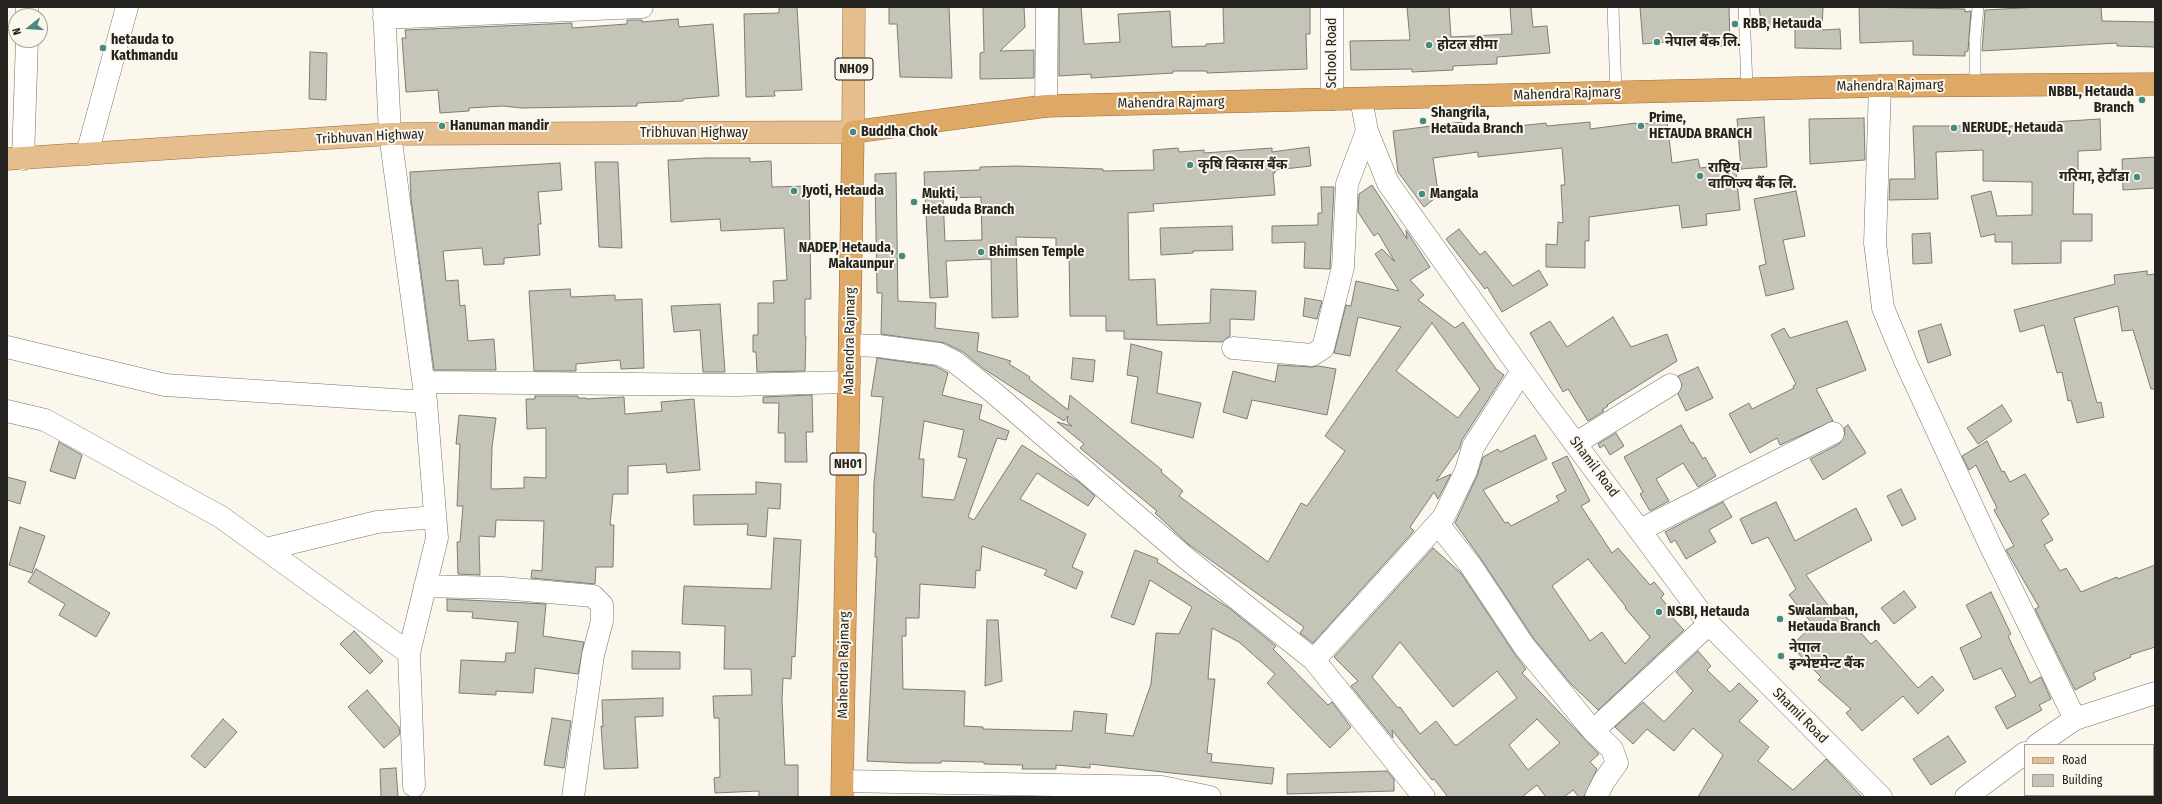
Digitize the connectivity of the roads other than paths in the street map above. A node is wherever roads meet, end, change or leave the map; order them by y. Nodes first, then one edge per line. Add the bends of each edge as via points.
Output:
1 (127, 7) edge
2 (642, 7) edge
3 (854, 7) edge
4 (1047, 7) edge
5 (1332, 7) edge
6 (1613, 7) edge
7 (1744, 7) edge
8 (1978, 7) edge
9 (526, 9) edge
10 (384, 13) edge
11 (26, 48) edge
12 (2155, 84) edge
13 (1974, 85) junction
14 (1880, 86) junction
15 (1747, 89) junction
16 (1616, 92) junction
17 (1332, 99) junction
18 (1361, 99) junction
19 (1046, 106) junction
20 (1367, 131) junction
21 (853, 132) junction
22 (390, 134) junction
23 (87, 154) junction
24 (15, 159) edge
25 (850, 345) junction
26 (7, 347) edge
27 (1233, 348) dead end
28 (1522, 371) junction
29 (849, 382) junction
30 (1670, 385) dead end
31 (425, 392) junction
32 (7, 411) edge
33 (1833, 433) dead end
34 (1576, 443) junction
35 (436, 517) junction
36 (1438, 524) junction
37 (1640, 530) junction
38 (266, 550) junction
39 (425, 586) junction
40 (1709, 624) junction
41 (409, 653) junction
42 (1314, 660) junction
43 (2155, 693) edge
44 (2075, 719) junction
45 (1593, 731) junction
46 (2038, 744) edge
47 (2024, 754) edge
48 (415, 788) edge
49 (842, 789) edge
50 (1165, 792) edge
51 (573, 797) edge
52 (1210, 797) edge
53 (1424, 797) edge
54 (1596, 797) edge
55 (1881, 797) edge
56 (1966, 797) edge

1 - 23 street
2 - 9 street
3 - 21 main road, NH09
4 - 19 street
5 - 17 street, School Road
6 - 16 lane
7 - 15 lane
8 - 13 lane
9 - 10 street
10 - 22 street
11 - 24 street
12 - 13 highway, Mahendra Rajmarg
13 - 14 highway, Mahendra Rajmarg
14 - 15 highway, Mahendra Rajmarg
14 - 44 street via 1875,243 1883,308 1990,545
15 - 16 highway, Mahendra Rajmarg
16 - 18 highway, Mahendra Rajmarg
17 - 18 highway, Mahendra Rajmarg
17 - 19 highway, Mahendra Rajmarg
18 - 20 street, Shamil Road
19 - 21 highway, Mahendra Rajmarg
20 - 27 street via 1347,184 1343,267 1323,348 1312,355
20 - 28 street, Shamil Road via 1388,183
21 - 22 main road, Tribhuvan Highway
21 - 25 highway, Mahendra Rajmarg / NH01
22 - 23 main road, Tribhuvan Highway
22 - 31 street
23 - 24 main road, Tribhuvan Highway
25 - 29 highway, Mahendra Rajmarg / NH01
25 - 42 street via 939,354 955,362 1187,559
26 - 31 street via 165,385
28 - 34 street, Shamil Road
28 - 36 street via 1473,447 1466,471
29 - 31 street
29 - 49 highway, Mahendra Rajmarg / NH01
30 - 34 street
31 - 35 street
32 - 38 street via 45,420 221,517
33 - 37 street
34 - 37 street, Shamil Road
35 - 38 street via 377,522
35 - 39 street via 437,538
36 - 42 street
36 - 45 street via 1471,566 1524,646
37 - 40 street, Shamil Road
38 - 41 street
39 - 41 street
39 - 51 street via 502,588 593,596 602,605 602,621 593,655
40 - 45 street
40 - 55 street, Shamil Road
41 - 48 street
42 - 53 street
43 - 44 street
44 - 46 street
45 - 54 street via 1612,749 1617,763
47 - 56 street
49 - 50 street
50 - 52 street

